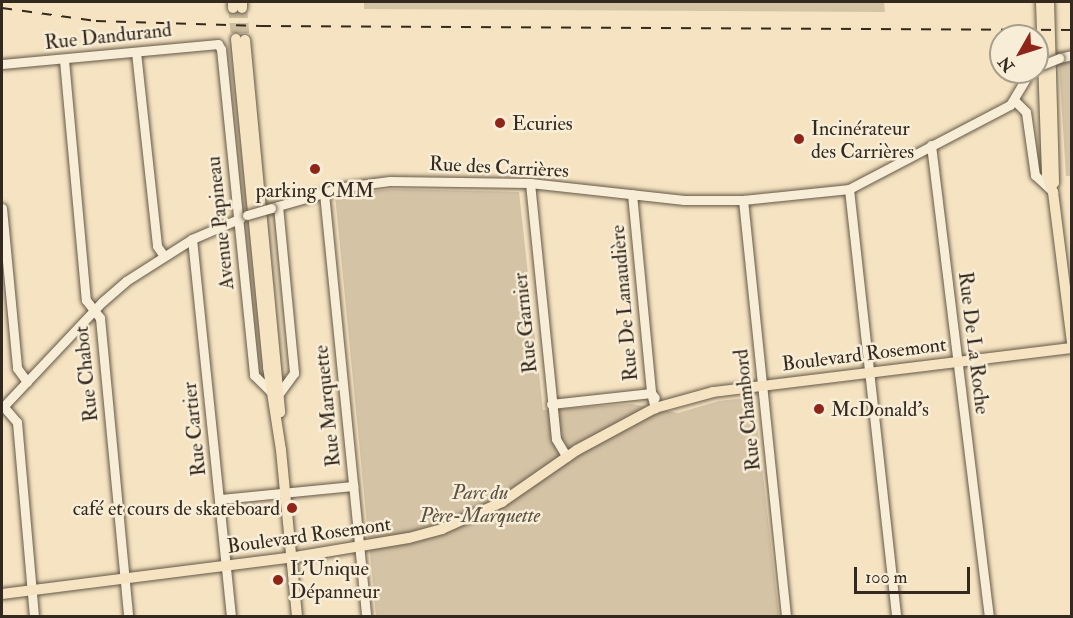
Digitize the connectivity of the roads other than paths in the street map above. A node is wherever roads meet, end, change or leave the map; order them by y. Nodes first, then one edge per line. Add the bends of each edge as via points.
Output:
1 (1041, 2) edge
2 (1049, 2) edge
3 (241, 39) tunnel mouth
4 (218, 44) joint
5 (136, 52) junction
6 (1071, 56) edge
7 (64, 60) junction
8 (1049, 62) edge
9 (2, 64) edge
10 (1023, 84) edge
11 (1014, 100) junction
12 (931, 146) junction
13 (530, 183) junction
14 (849, 189) junction
15 (1053, 192) junction
16 (324, 193) junction
17 (632, 194) junction
18 (743, 200) junction
19 (274, 207) junction
20 (2, 208) edge
21 (242, 218) junction
22 (192, 239) junction
23 (164, 256) junction
24 (94, 310) junction
25 (1071, 343) edge
26 (1071, 348) edge
27 (958, 361) junction
28 (871, 372) junction
29 (27, 382) junction
30 (762, 385) junction
31 (276, 393) junction
32 (651, 393) junction
33 (551, 404) junction
34 (2, 407) edge
35 (658, 407) junction
36 (567, 457) junction
37 (353, 486) junction
38 (285, 492) junction
39 (220, 499) junction
40 (359, 547) junction
41 (291, 558) junction
42 (226, 565) junction
43 (125, 579) junction
44 (31, 590) junction
45 (2, 594) edge
46 (34, 616) edge
47 (128, 616) edge
48 (231, 616) edge
49 (297, 616) edge
50 (366, 616) edge
51 (786, 616) edge
52 (896, 616) edge
53 (989, 616) edge

1 - 15 main road via 1047,175
2 - 15 main road
3 - 31 main road
4 - 5 street, Rue Dandurand
4 - 21 street, Avenue Papineau
5 - 7 street, Rue Dandurand
5 - 23 street via 157,246
6 - 8 street, bridge
7 - 9 street, Rue Dandurand
7 - 24 street, Rue Chabot via 86,300
10 - 11 street
11 - 12 street, Rue des Carrières via 1003,110 982,117
11 - 15 street via 1026,112 1035,175
12 - 14 street, Rue des Carrières
12 - 27 street, Rue De La Roche
13 - 16 street, Rue des Carrières via 390,181
13 - 17 street, Rue des Carrières
13 - 33 street, Rue Garnier
14 - 18 street, Rue des Carrières
14 - 28 street
15 - 25 main road
16 - 19 street, Rue des Carrières
16 - 37 street, Rue Marquette
17 - 18 street, Rue des Carrières via 684,200
17 - 32 street, Rue De Lanaudière
18 - 30 street, Rue Chambord
19 - 21 street, Rue des Carrières, bridge
19 - 31 street via 294,373
20 - 29 street via 17,368
21 - 22 street, Rue des Carrières
21 - 31 street, Avenue Papineau via 254,375
22 - 23 street, Rue des Carrières
22 - 39 street, Rue Cartier
23 - 24 street, Rue des Carrières via 126,281
24 - 29 street, Rue des Carrières
24 - 43 street, Rue Chabot via 100,318
26 - 27 main road, Boulevard Rosemont
27 - 28 main road, Boulevard Rosemont
27 - 53 street, Rue De La Roche
28 - 30 main road, Boulevard Rosemont
28 - 52 street
29 - 34 street, Rue des Carrières
30 - 35 main road, Boulevard Rosemont via 713,392
30 - 51 street, Rue Chambord
31 - 38 main road
32 - 33 street
32 - 35 street
33 - 36 street, Rue Garnier via 556,439
34 - 44 street via 17,422
35 - 36 main road, Boulevard Rosemont
36 - 40 main road, Boulevard Rosemont via 530,485 467,519 409,538
37 - 38 street
37 - 40 street, Rue Marquette
38 - 39 street
38 - 41 main road
39 - 42 street, Rue Cartier
40 - 41 main road, Boulevard Rosemont
40 - 50 street, Rue Marquette
41 - 42 main road, Boulevard Rosemont
41 - 49 main road
42 - 43 main road, Boulevard Rosemont
42 - 48 street, Rue Cartier
43 - 44 main road, Boulevard Rosemont
43 - 47 street, Rue Chabot
44 - 45 main road, Boulevard Rosemont
44 - 46 street

